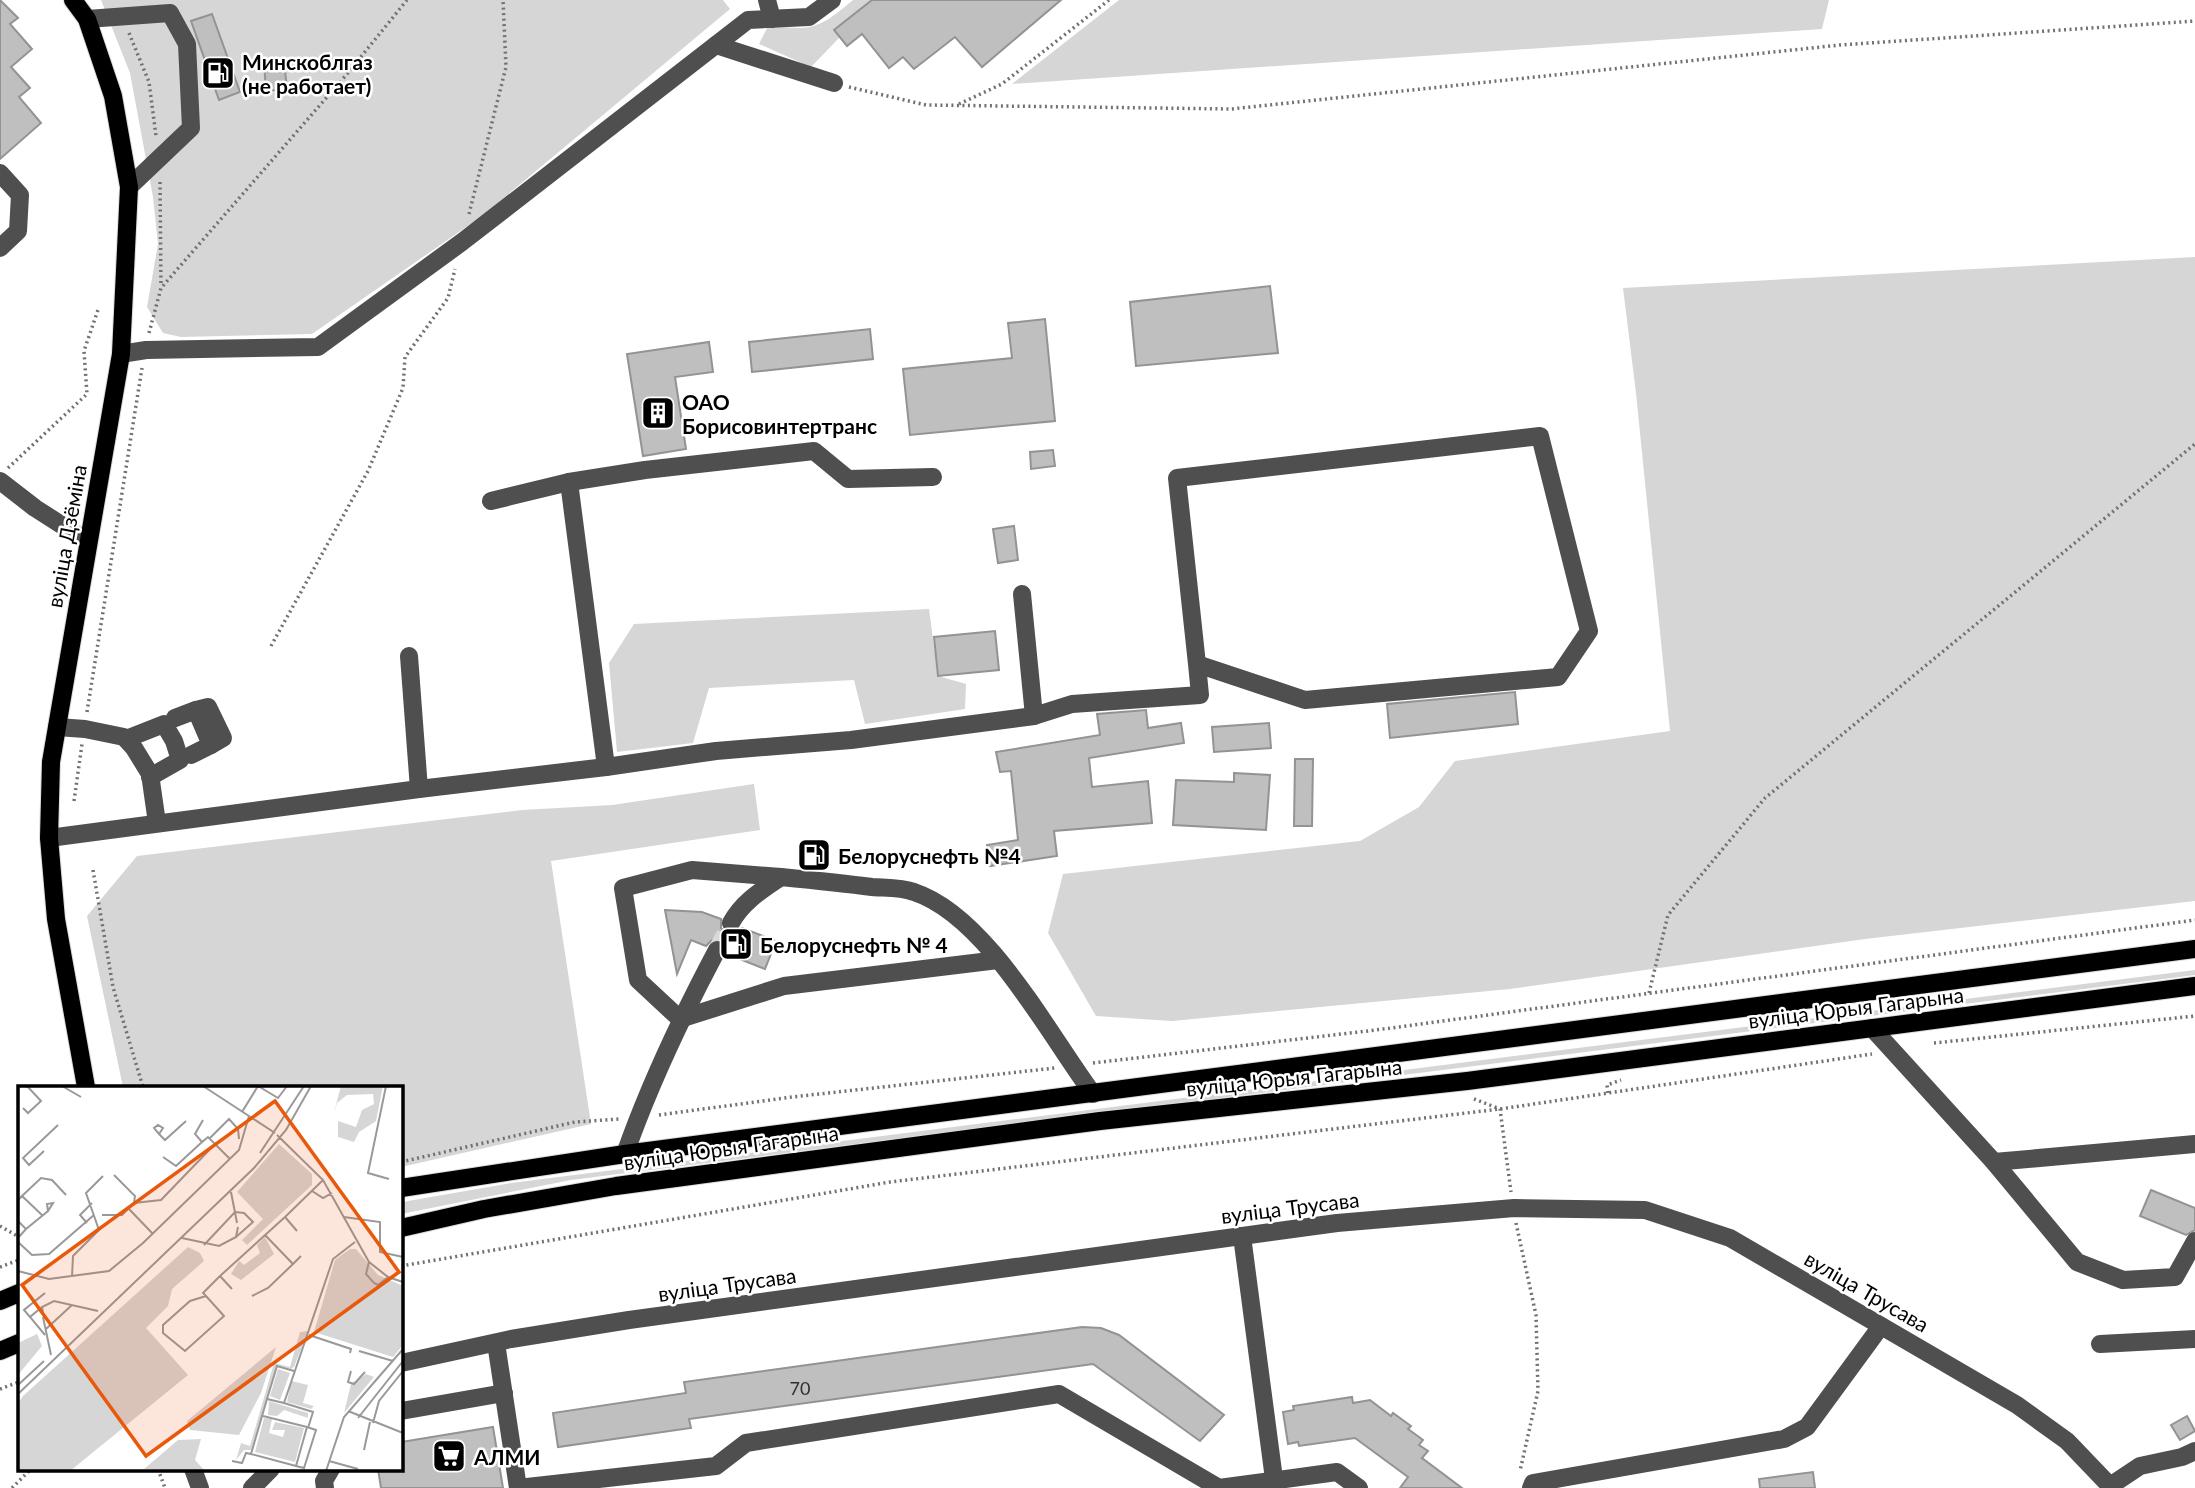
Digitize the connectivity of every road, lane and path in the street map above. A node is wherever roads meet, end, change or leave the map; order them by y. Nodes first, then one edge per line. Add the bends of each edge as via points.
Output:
1 (73, 0) edge
2 (407, 0) edge
3 (503, 0) edge
4 (767, 0) edge
5 (832, 0) edge
6 (1109, 0) edge
7 (86, 19) junction
8 (772, 19) junction
9 (2195, 21) edge
10 (716, 45) junction
11 (834, 83) joint
12 (957, 105) junction
13 (0, 173) edge
14 (129, 187) junction
15 (462, 243) junction
16 (0, 248) edge
17 (98, 310) dead end
18 (146, 351) junction
19 (121, 354) junction
20 (2195, 444) edge
21 (933, 477) dead end
22 (0, 479) edge
23 (569, 481) junction
24 (491, 501) dead end
25 (88, 542) junction
26 (1022, 594) dead end
27 (271, 646) dead end
28 (409, 656) dead end
29 (1197, 664) junction
30 (202, 708) junction
31 (1034, 716) junction
32 (169, 721) junction
33 (57, 727) junction
34 (85, 729) junction
35 (126, 739) junction
36 (217, 742) junction
37 (186, 757) junction
38 (606, 767) junction
39 (150, 777) junction
40 (419, 789) junction
41 (74, 801) dead end
42 (157, 823) junction
43 (49, 838) junction
44 (93, 870) dead end
45 (781, 877) junction
46 (2195, 920) edge
47 (731, 923) tunnel mouth
48 (2195, 949) edge
49 (717, 950) tunnel mouth
50 (998, 960) junction
51 (2195, 986) edge
52 (1649, 993) junction
53 (2195, 1016) edge
54 (681, 1019) junction
55 (1872, 1028) junction
56 (1934, 1043) dead end
57 (1877, 1053) dead end
58 (1072, 1066) junction
59 (1637, 1078) dead end
60 (1630, 1079) dead end
61 (86, 1086) edge
62 (143, 1086) edge
63 (1639, 1088) junction
64 (1608, 1093) junction
65 (1093, 1094) junction
66 (1469, 1097) dead end
67 (1500, 1109) junction
68 (638, 1118) junction
69 (2195, 1144) edge
70 (625, 1154) junction
71 (402, 1162) edge
72 (1993, 1162) junction
73 (402, 1188) edge
74 (1514, 1208) junction
75 (0, 1226) edge
76 (402, 1228) edge
77 (18, 1236) edge
78 (1242, 1236) junction
79 (2195, 1241) edge
80 (18, 1260) edge
81 (402, 1266) edge
82 (0, 1267) edge
83 (2195, 1275) edge
84 (2175, 1277) junction
85 (18, 1293) edge
86 (0, 1301) edge
87 (1881, 1326) junction
88 (2195, 1339) edge
89 (503, 1341) junction
90 (18, 1343) edge
91 (2100, 1344) dead end
92 (0, 1350) edge
93 (402, 1363) edge
94 (18, 1382) edge
95 (0, 1389) edge
96 (503, 1393) junction
97 (402, 1411) edge
98 (2195, 1451) edge
99 (31, 1470) edge
100 (158, 1470) edge
101 (193, 1470) edge
102 (270, 1470) edge
103 (330, 1470) edge
104 (1274, 1479) junction
105 (1525, 1482) edge
106 (2111, 1487) edge
107 (12, 1488) edge
108 (165, 1488) edge
109 (200, 1488) edge
110 (252, 1488) edge
111 (325, 1488) edge
112 (518, 1488) edge
113 (1219, 1488) edge
114 (1359, 1488) edge

1 - 7 main road, вуліца Дзёміна
2 - 18 path via 161,288
3 - 15 path via 506,67
4 - 8 street
5 - 8 street via 809,17
6 - 12 path via 1002,84
7 - 14 main road, вуліца Дзёміна via 113,96
7 - 14 street via 170,13 187,44 191,128
8 - 10 street via 748,20
9 - 12 path via 1840,45 1231,109
10 - 11 street
10 - 15 street
11 - 12 path via 926,105
13 - 16 street via 20,195 18,231
14 - 19 main road, вуліца Дзёміна
15 - 18 street via 318,347
15 - 27 path via 448,298 405,357 403,387 368,471
17 - 22 path via 84,351 86,394
18 - 19 street
18 - 34 path
19 - 25 main road, вуліца Дзёміна
20 - 52 path via 1765,798 1668,915
21 - 23 street via 848,479 814,451
22 - 25 street
23 - 24 street
23 - 38 street
25 - 33 main road, вуліца Дзёміна
26 - 31 street
28 - 40 street
29 - 29 street via 1177,478 1540,436 1589,631 1558,677 1305,700
29 - 31 street via 1200,695 1072,704
30 - 32 street
30 - 36 street
30 - 36 street via 220,701 233,733
31 - 38 street
32 - 35 street
32 - 37 street via 174,741
33 - 34 street
33 - 43 main road, вуліца Дзёміна
34 - 35 street
34 - 41 path
35 - 39 street
36 - 37 street
37 - 39 street
38 - 40 street
39 - 42 street
40 - 42 street
42 - 43 street
43 - 61 main road, вуліца Дзёміна via 56,919
44 - 62 path via 113,987
45 - 47 street via 757,893
45 - 50 street via 913,891 960,920
45 - 54 street via 692,870 623,888 638,980
46 - 52 path
48 - 65 main road, вуліца Юрыя Гагарына
49 - 54 street
50 - 54 street via 785,986
50 - 58 street via 1041,1015
51 - 55 main road, вуліца Юрыя Гагарына
52 - 58 path
53 - 56 path
54 - 68 street
55 - 72 street
55 - 76 main road, вуліца Юрыя Гагарына via 1100,1121 630,1184
57 - 63 path
58 - 65 street
58 - 68 path
59 - 63 path
60 - 64 path via 1607,1085
63 - 64 path
64 - 67 path
65 - 70 main road, вуліца Юрыя Гагарына
66 - 67 path
67 - 74 path
67 - 81 path via 890,1182
68 - 70 street
68 - 71 path via 575,1122
69 - 72 street
70 - 73 main road, вуліца Юрыя Гагарына
72 - 84 street via 2077,1262 2123,1280
74 - 78 street, вуліца Трусава
74 - 87 street, вуліца Трусава via 1645,1210 1681,1221 1730,1238
74 - 105 path via 1536,1315 1538,1391
75 - 77 path
78 - 89 street, вуліца Трусава
78 - 104 street
79 - 84 street
80 - 82 path
83 - 84 street
85 - 86 main road
87 - 105 street via 1807,1427 1784,1439
87 - 106 street, вуліца Трусава via 2017,1405 2067,1441
88 - 91 street
89 - 93 street, вуліца Трусава
89 - 96 street
90 - 92 main road
94 - 95 path
96 - 97 street
96 - 112 street
98 - 106 street via 2140,1466
99 - 107 path
100 - 108 path
101 - 109 street
102 - 110 street
103 - 111 street
104 - 113 street
104 - 114 street via 1337,1472
112 - 113 street via 716,1466 746,1443 1059,1394

